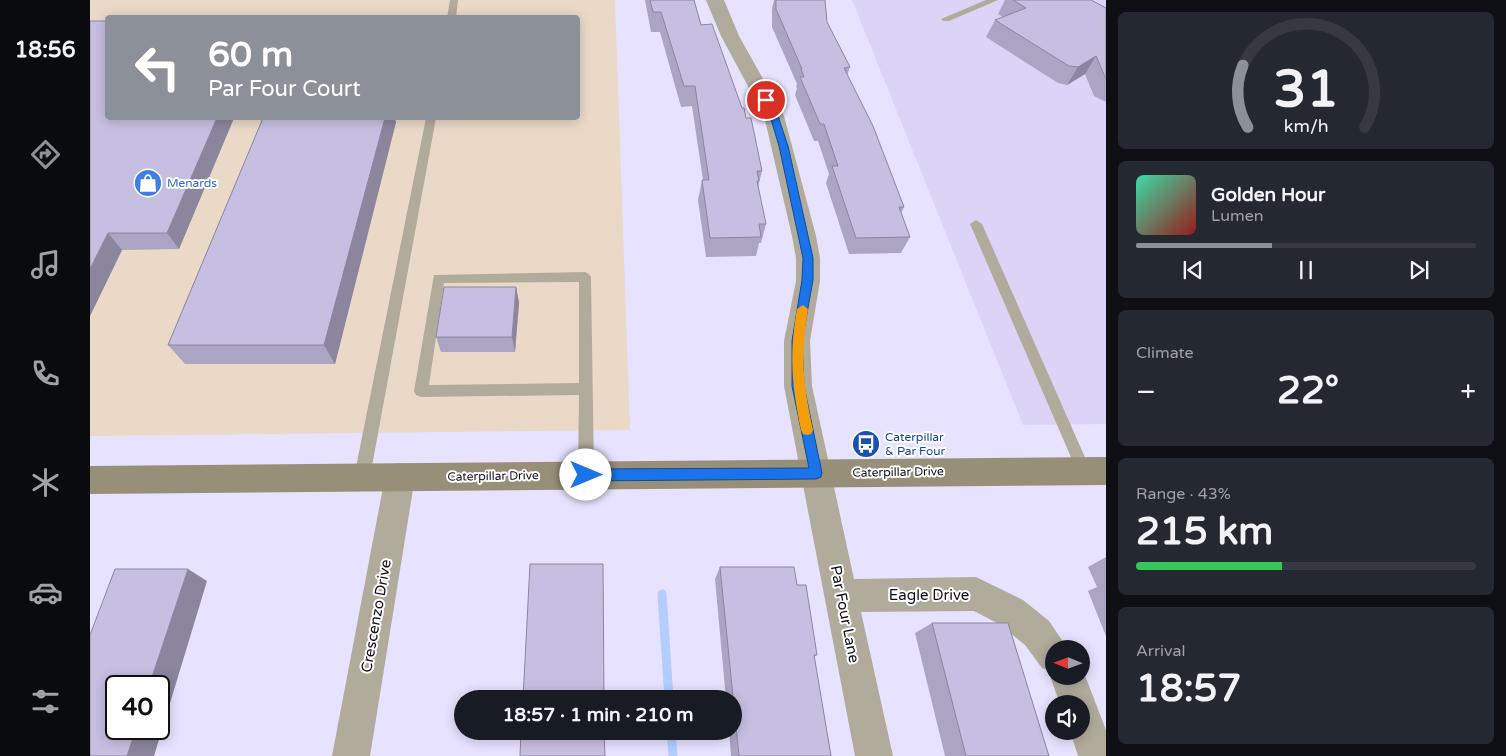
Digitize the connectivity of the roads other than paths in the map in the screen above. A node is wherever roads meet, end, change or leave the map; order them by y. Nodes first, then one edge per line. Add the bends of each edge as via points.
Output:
1 (454, 0) edge
2 (714, 0) edge
3 (994, 0) edge
4 (452, 15) edge
5 (946, 19) dead end
6 (432, 120) edge
7 (976, 224) dead end
8 (586, 389) junction
9 (1095, 471) edge
10 (816, 473) junction
11 (586, 475) junction
12 (362, 477) junction
13 (400, 477) junction
14 (90, 480) edge
15 (842, 596) junction
16 (1045, 644) edge
17 (1090, 737) edge
18 (351, 756) edge
19 (874, 756) edge
20 (1097, 756) edge

1 - 4 lane
2 - 10 street, Par Four Lane via 774,116 804,236 808,280 797,341 798,386
3 - 5 lane
6 - 12 lane
7 - 9 lane
8 - 8 lane via 585,277 438,278 421,390
8 - 11 lane
9 - 10 street, Caterpillar Drive
10 - 11 street, Caterpillar Drive
10 - 15 street, Par Four Lane
11 - 13 street, Caterpillar Drive
12 - 13 street, Caterpillar Drive
12 - 14 street, Caterpillar Drive
13 - 18 street, Crescenzo Drive
15 - 16 street, Eagle Drive via 976,594 1024,622
15 - 19 street, Par Four Lane
17 - 20 street

